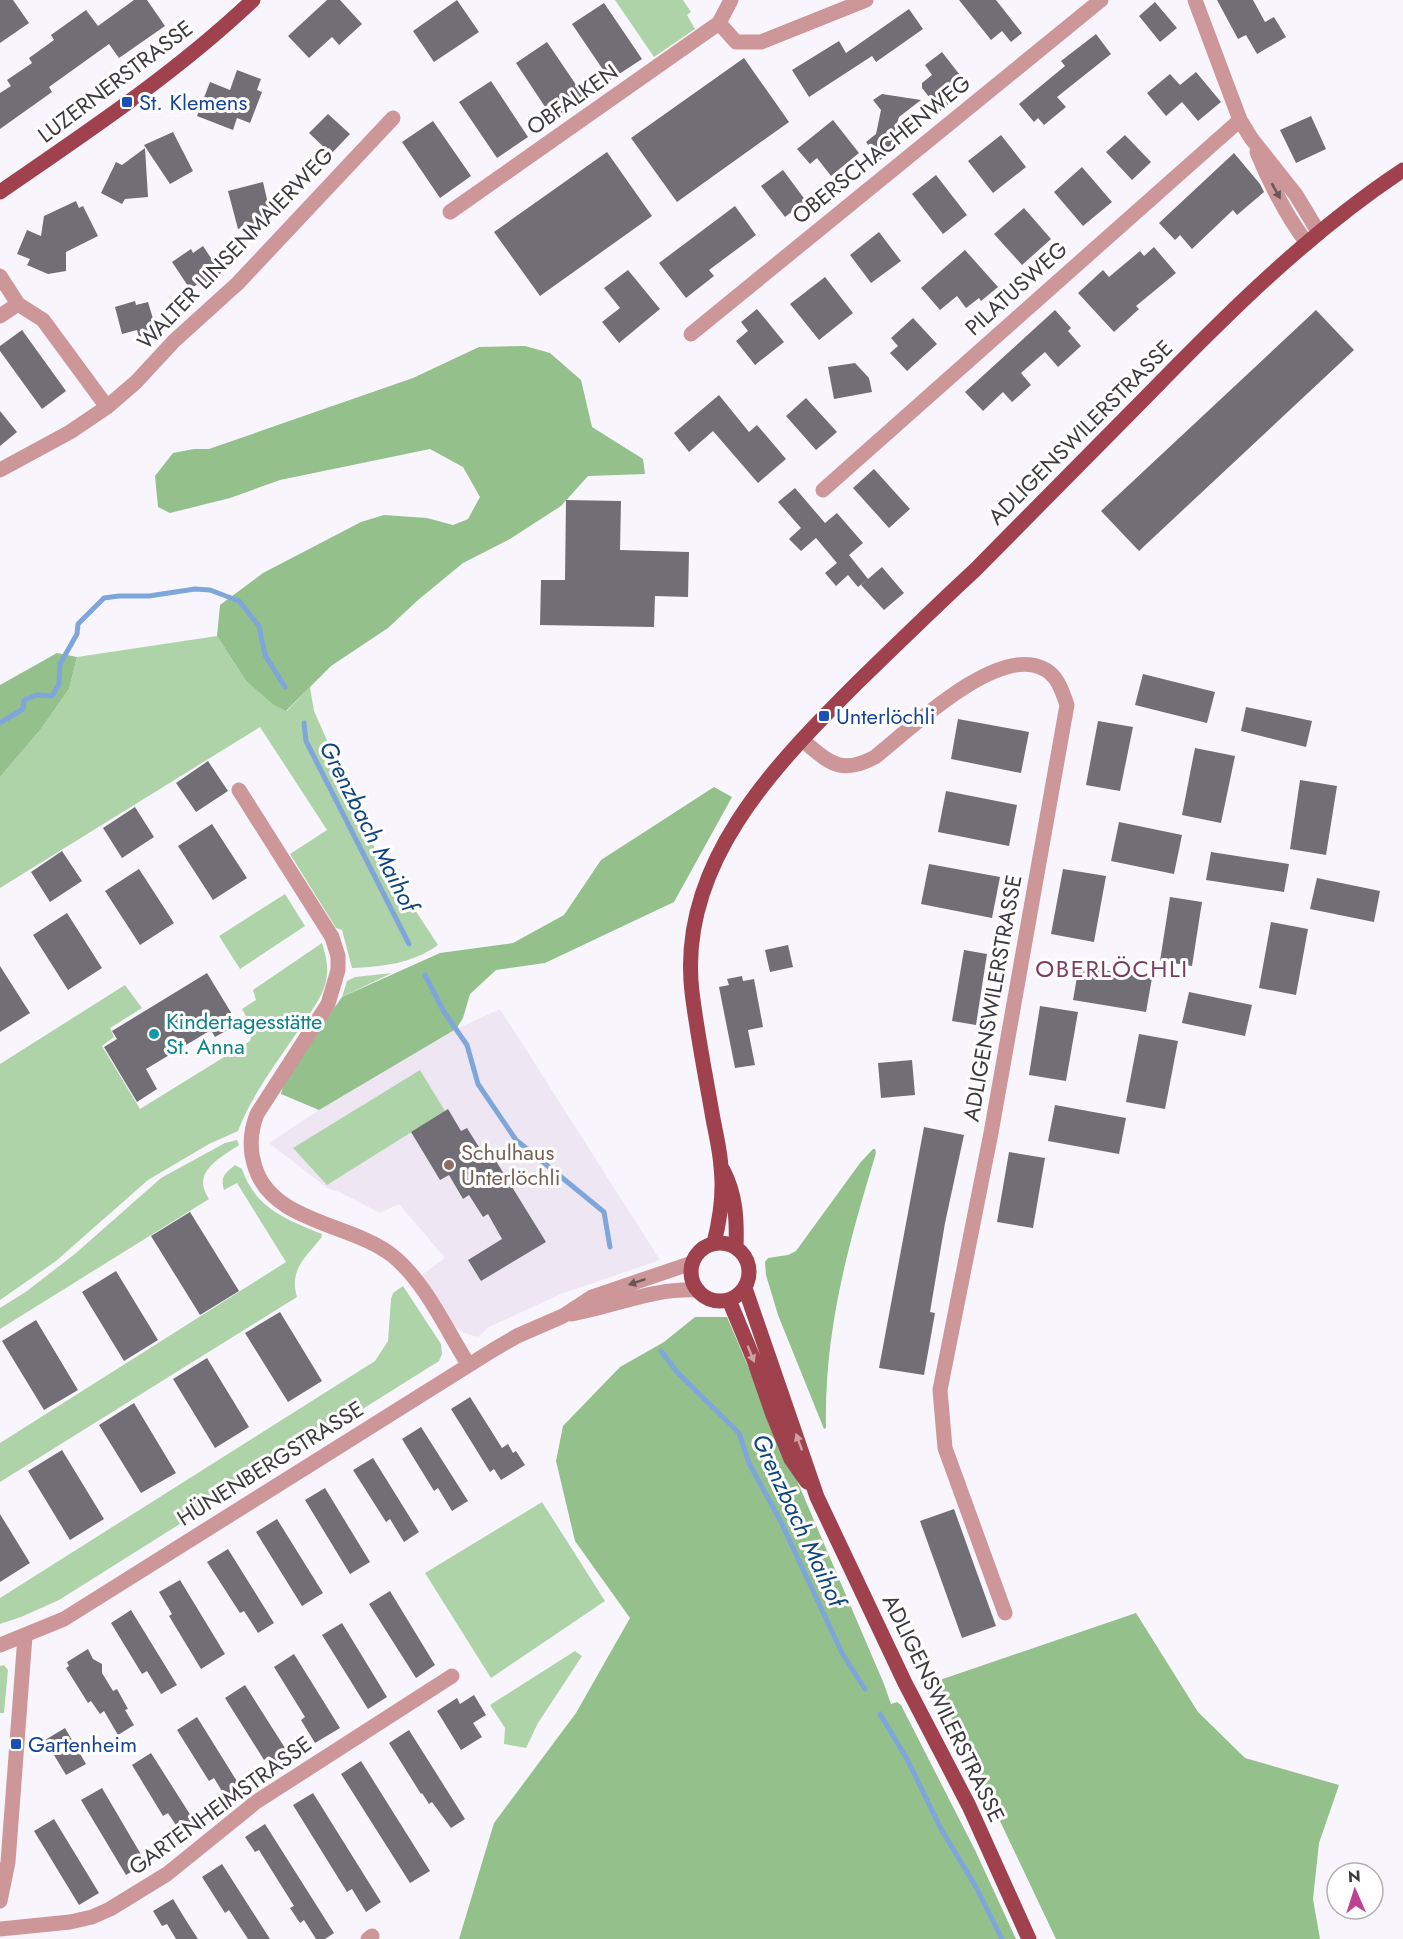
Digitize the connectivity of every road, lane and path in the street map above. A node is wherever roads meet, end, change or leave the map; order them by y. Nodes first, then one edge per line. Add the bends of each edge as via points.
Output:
1 (253, 0) edge
2 (731, 0) edge
3 (866, 0) edge
4 (1101, 0) edge
5 (1195, 0) edge
6 (719, 23) junction
7 (393, 118) dead end
8 (1240, 120) junction
9 (1251, 138) junction
10 (1403, 170) edge
11 (0, 192) edge
12 (450, 212) dead end
13 (1319, 233) junction
14 (1307, 243) junction
15 (0, 276) edge
16 (18, 304) junction
17 (0, 316) edge
18 (691, 334) dead end
19 (107, 407) junction
20 (0, 470) edge
21 (823, 490) dead end
22 (802, 740) junction
23 (239, 790) dead end
24 (722, 1167) junction
25 (714, 1243) junction
26 (736, 1248) junction
27 (692, 1263) junction
28 (745, 1288) junction
29 (698, 1290) junction
30 (729, 1300) junction
31 (562, 1316) junction
32 (468, 1364) junction
33 (817, 1497) junction
34 (1005, 1613) dead end
35 (25, 1636) junction
36 (0, 1645) edge
37 (452, 1676) dead end
38 (0, 1901) edge
39 (0, 1929) edge
40 (1029, 1939) edge

1 - 11 main road, LUZERNERSTRASSE via 159,79
2 - 6 street, OBFALKEN
3 - 6 street via 761,42 736,42
4 - 18 street, OBERSCHACHENWEG
5 - 8 street
6 - 12 street, OBFALKEN
7 - 19 street, WALTER LINSENMAIERWEG via 238,283
8 - 9 street
8 - 21 street, PILATUSWEG
9 - 13 street via 1296,195
9 -> 14 street via 1266,174
10 - 13 main road, ADLIGENSWILERSTRASSE
13 - 14 main road, ADLIGENSWILERSTRASSE
14 - 22 main road, ADLIGENSWILERSTRASSE via 1234,307
15 - 16 street
16 - 17 street
16 - 19 street via 43,320
19 - 20 street, WALTER LINSENMAIERWEG
22 - 24 main road, ADLIGENSWILERSTRASSE via 738,819 712,865 694,923 692,989
22 - 34 street, ADLIGENSWILERSTRASSE via 829,762 844,767 860,765 966,685 986,674 1025,664 1039,666 1051,674 1061,686 1067,705 991,1133 940,1390 945,1448
23 - 32 street via 332,937 338,956 336,982 328,1004 257,1114 251,1130 257,1175 268,1193 283,1204 393,1256 409,1271
24 - 25 main road, ADLIGENSWILERSTRASSE
24 - 26 main road, ADLIGENSWILERSTRASSE via 734,1198
25 - 26 main road
25 - 27 main road via 697,1254
26 - 28 main road via 749,1266
27 - 29 main road via 692,1278
27 -> 31 street, HÜNENBERGSTRASSE via 592,1297
28 - 30 main road
33 -> 28 main road, ADLIGENSWILERSTRASSE
29 - 30 main road via 706,1298
29 - 31 street, HÜNENBERGSTRASSE via 650,1293
30 -> 33 main road, ADLIGENSWILERSTRASSE via 792,1459
31 - 32 street, HÜNENBERGSTRASSE
32 - 35 street, HÜNENBERGSTRASSE via 64,1618
33 - 40 main road, ADLIGENSWILERSTRASSE via 905,1683 969,1806
35 - 36 street, HÜNENBERGSTRASSE
35 - 38 street via 8,1862
37 - 39 street, GARTENHEIMSTRASSE via 256,1802 167,1874 110,1909 70,1922

